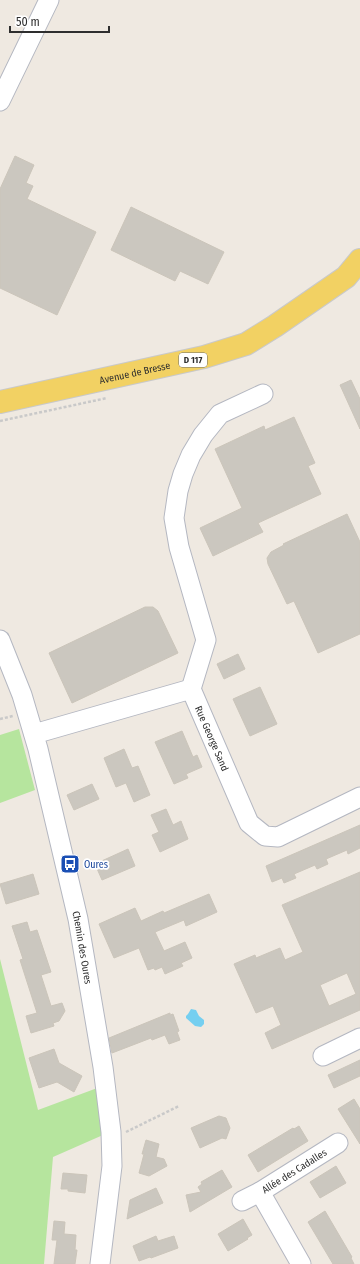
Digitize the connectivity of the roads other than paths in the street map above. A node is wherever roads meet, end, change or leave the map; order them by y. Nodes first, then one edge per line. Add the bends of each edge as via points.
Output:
1 (49, 0) edge
2 (0, 101) edge
3 (360, 260) edge
4 (263, 394) dead end
5 (0, 402) edge
6 (0, 640) edge
7 (191, 689) junction
8 (34, 734) junction
9 (360, 796) edge
10 (360, 1038) edge
11 (323, 1056) dead end
12 (338, 1143) dead end
13 (260, 1192) junction
14 (242, 1201) dead end
15 (100, 1264) edge
16 (301, 1264) edge

1 - 2 street
3 - 5 main road, Avenue de Bresse / D 117 via 346,278 246,344 204,357
4 - 7 street via 220,414 191,455 178,491 174,518 179,547 206,640
6 - 8 street, Chemin des Oures
7 - 8 street
7 - 9 street, Rue George Sand via 249,823 265,836 278,837
8 - 15 street, Chemin des Oures via 78,919 103,1067 112,1166
10 - 11 street
12 - 13 street, Allée des Cadalles
13 - 14 street
13 - 16 street, Allée des Cadalles

